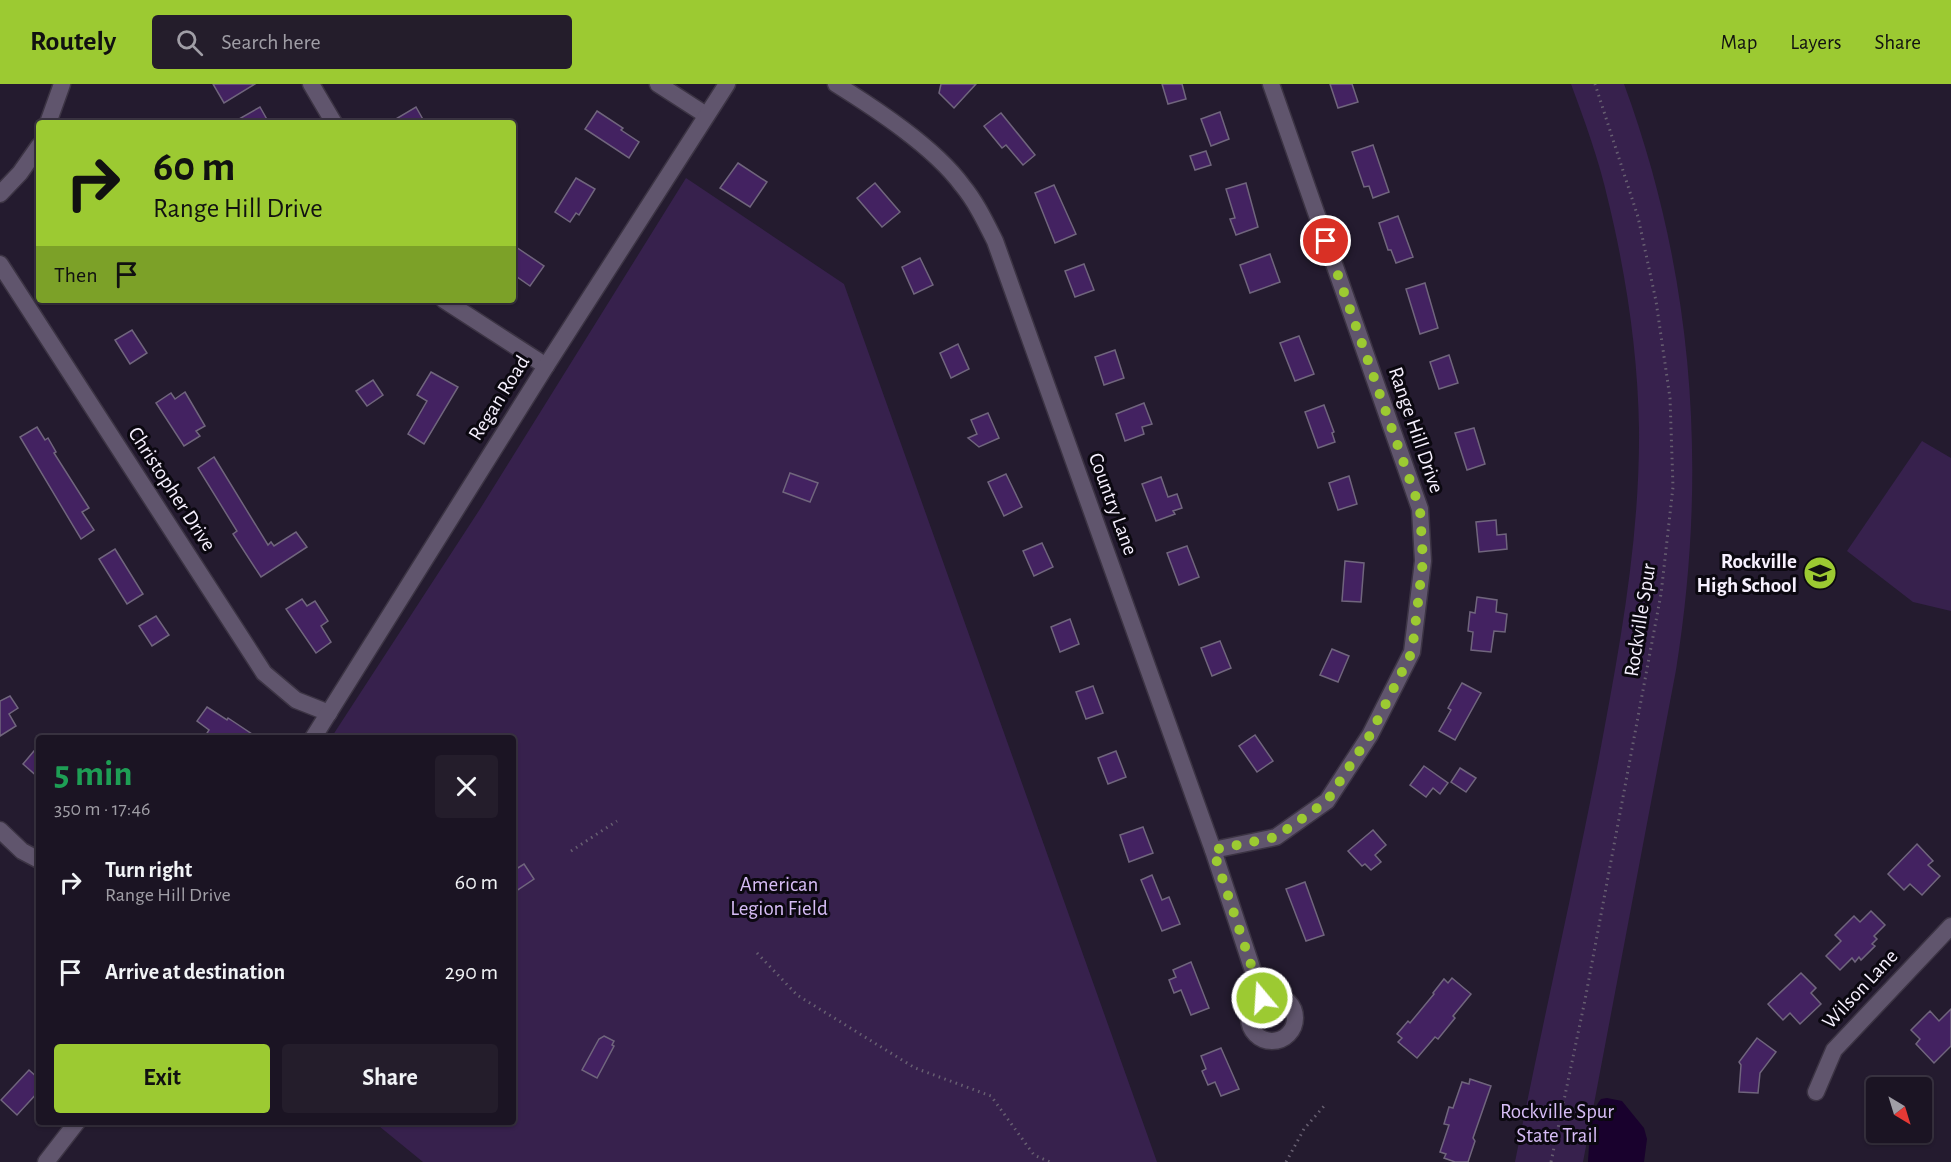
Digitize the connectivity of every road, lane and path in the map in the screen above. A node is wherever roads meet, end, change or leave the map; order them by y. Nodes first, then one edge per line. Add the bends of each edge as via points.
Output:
1 (62, 84) edge
2 (311, 84) edge
3 (658, 84) edge
4 (727, 84) edge
5 (836, 84) edge
6 (1270, 84) edge
7 (1595, 84) edge
8 (706, 115) junction
9 (49, 120) edge
10 (332, 120) edge
11 (36, 150) edge
12 (0, 194) edge
13 (0, 264) edge
14 (449, 303) edge
15 (546, 366) junction
16 (329, 713) junction
17 (315, 735) edge
18 (617, 821) dead end
19 (0, 830) edge
20 (1213, 850) junction
21 (571, 851) dead end
22 (36, 858) edge
23 (1951, 926) edge
24 (757, 953) dead end
25 (1262, 998) dead end
26 (1816, 1092) dead end
27 (1325, 1105) dead end
28 (75, 1125) edge
29 (46, 1162) edge
30 (1050, 1162) edge
31 (1286, 1162) edge
32 (1551, 1162) edge

1 - 9 street
2 - 10 street
3 - 8 street
4 - 8 street, Regan Road
5 - 20 street, Country Lane via 937,158 980,210 1012,286
6 - 20 street, Range Hill Drive via 1420,509 1423,561 1412,652 1370,735 1327,801 1276,837
7 - 32 path, Rockville Spur via 1638,217 1656,301 1670,398 1673,487 1659,606
8 - 15 street, Regan Road
11 - 12 street
13 - 16 street, Christopher Drive via 264,673 296,700
14 - 15 street
15 - 16 street, Regan Road
16 - 17 street, Regan Road
18 - 21 path
19 - 22 street
20 - 25 street, Country Lane
23 - 26 street, Wilson Lane via 1834,1050
24 - 30 path via 797,994 915,1068 991,1096 1034,1155
27 - 31 path via 1304,1129
28 - 29 street

